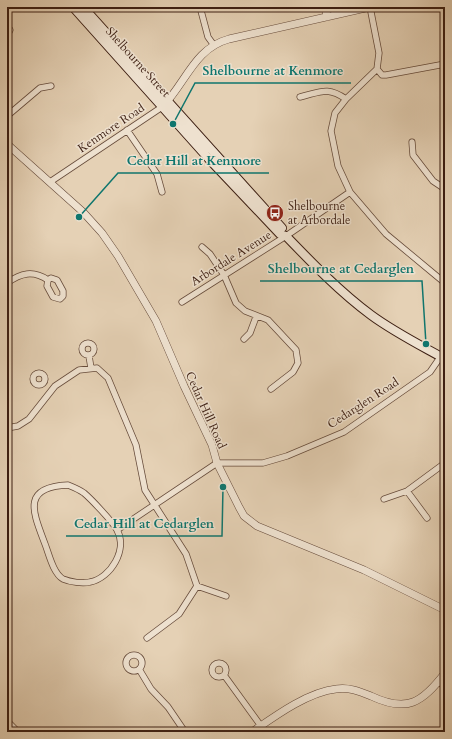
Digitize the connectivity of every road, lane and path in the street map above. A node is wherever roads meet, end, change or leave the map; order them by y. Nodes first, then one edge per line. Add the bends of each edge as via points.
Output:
1 (72, 7) edge
2 (83, 7) edge
3 (200, 7) edge
4 (325, 7) edge
5 (370, 7) edge
6 (327, 17) junction
7 (7, 26) edge
8 (7, 36) edge
9 (213, 44) junction
10 (445, 64) edge
11 (377, 69) junction
12 (51, 86) dead end
13 (300, 96) dead end
14 (346, 99) junction
15 (165, 104) junction
16 (7, 116) edge
17 (127, 130) junction
18 (412, 142) dead end
19 (7, 144) edge
20 (50, 182) junction
21 (445, 189) edge
22 (162, 192) dead end
23 (350, 192) junction
24 (286, 236) junction
25 (202, 247) dead end
26 (224, 275) junction
27 (48, 280) dead end
28 (7, 283) edge
29 (445, 283) edge
30 (182, 302) dead end
31 (256, 316) junction
32 (244, 339) dead end
33 (89, 356) dead end
34 (443, 358) edge
35 (91, 368) junction
36 (43, 384) dead end
37 (271, 389) dead end
38 (51, 390) junction
39 (7, 428) edge
40 (217, 462) junction
41 (445, 464) edge
42 (407, 491) junction
43 (384, 499) dead end
44 (154, 506) junction
45 (427, 518) dead end
46 (117, 530) junction
47 (196, 586) junction
48 (226, 596) dead end
49 (445, 610) edge
50 (147, 638) dead end
51 (139, 669) dead end
52 (445, 673) edge
53 (224, 675) dead end
54 (439, 681) junction
55 (445, 688) edge
56 (7, 721) edge
57 (261, 726) junction
58 (18, 732) edge
59 (186, 732) edge
60 (252, 732) edge

1 - 15 main road, Shelbourne Street
2 - 15 main road, Shelbourne Street
3 - 9 street via 208,37
4 - 6 street
5 - 6 street, Kenmore Road
5 - 11 street via 380,53
6 - 9 street, Kenmore Road
7 - 8 street via 10,30
9 - 15 street, Kenmore Road via 195,62
10 - 11 street via 395,75 382,75
11 - 14 street
12 - 16 street via 40,88
13 - 14 street via 328,90
14 - 23 street via 335,113 331,130 338,166
15 - 17 street, Kenmore Road
15 - 24 main road, Shelbourne Street via 285,231
17 - 20 street, Kenmore Road
17 - 22 street via 157,174
18 - 21 street via 413,155 433,181
19 - 20 street, Cedar Hill Road
20 - 40 street, Cedar Hill Road via 102,233 136,285 156,321 212,445
23 - 24 street, Arbordale Avenue
23 - 29 street via 386,234
24 - 26 street, Arbordale Avenue
24 - 34 main road, Shelbourne Street via 334,284 372,315
25 - 26 street
26 - 30 street, Arbordale Avenue
26 - 31 street via 236,303
27 - 28 street via 36,274 28,274 18,276
31 - 32 street via 250,333
31 - 37 street via 268,320 296,350 298,363 293,372
33 - 35 street
34 - 40 street, Cedarglen Road via 430,372 344,432 287,456 263,463
35 - 38 street via 79,370
35 - 44 street via 101,370 108,378 136,445 145,490
36 - 38 street
38 - 39 street via 29,419 18,426
40 - 44 street
40 - 49 street, Cedar Hill Road via 239,507 250,522 364,570
41 - 42 street
42 - 43 street
42 - 45 street
44 - 46 street
44 - 47 street via 186,554
46 - 46 street via 84,493 68,485 52,486 41,491 35,499 34,513 52,564 62,578 89,583 101,579 111,570 118,558 120,540
47 - 48 street
47 - 50 street via 180,614
51 - 59 street via 151,689
52 - 54 street
53 - 57 street
54 - 55 street
54 - 57 street via 425,697 406,704 378,699 357,690 330,690 289,708
56 - 58 street
57 - 60 street

